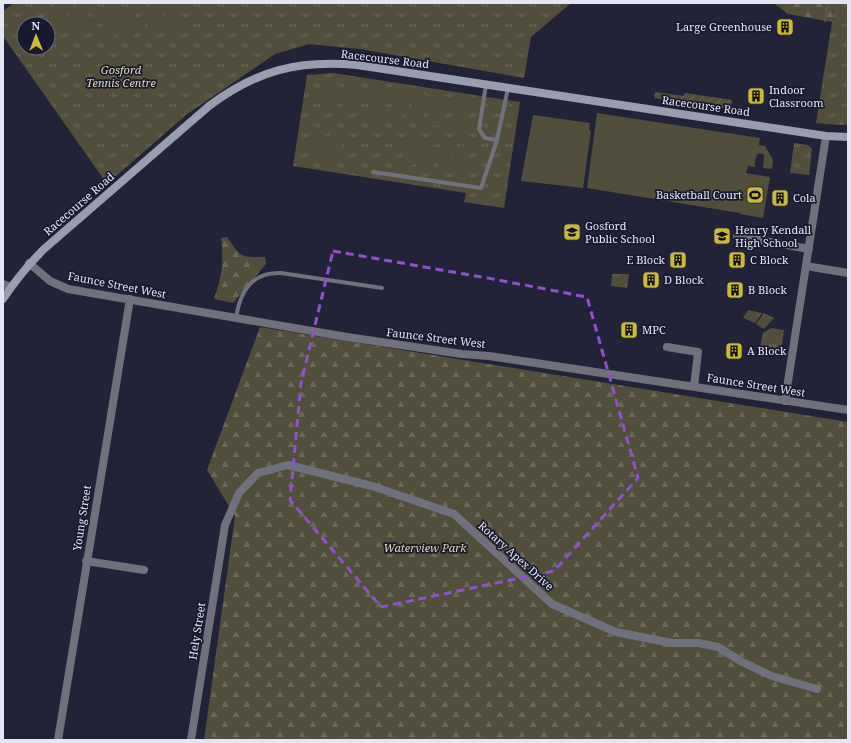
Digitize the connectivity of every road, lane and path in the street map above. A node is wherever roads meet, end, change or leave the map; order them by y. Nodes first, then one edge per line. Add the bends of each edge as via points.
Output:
1 (486, 84) junction
2 (508, 87) junction
3 (826, 136) junction
4 (848, 137) edge
5 (497, 140) junction
6 (373, 172) dead end
7 (737, 236) dead end
8 (809, 249) junction
9 (29, 263) junction
10 (806, 266) junction
11 (848, 273) edge
12 (7, 286) edge
13 (382, 288) dead end
14 (3, 299) edge
15 (130, 299) junction
16 (236, 318) junction
17 (667, 347) dead end
18 (694, 387) junction
19 (785, 401) junction
20 (848, 410) edge
21 (225, 525) joint
22 (86, 561) junction
23 (144, 570) dead end
24 (817, 689) dead end
25 (58, 740) edge
26 (191, 740) edge

1 - 2 main road, Racecourse Road
1 - 5 lane via 479,129 485,138
1 - 9 main road, Racecourse Road via 340,63 297,66 258,76 209,106
2 - 3 main road, Racecourse Road
2 - 5 lane
3 - 4 main road, Racecourse Road
3 - 8 street
5 - 6 lane via 481,188
7 - 8 street
8 - 10 street
9 - 12 main road, Racecourse Road
9 - 15 street, Faunce Street West via 44,277 68,289
10 - 11 street
10 - 19 street
12 - 14 main road, Racecourse Road
13 - 16 lane via 281,273 268,274 255,280 246,290 238,303
15 - 16 street, Faunce Street West
15 - 22 street, Young Street
16 - 18 street, Faunce Street West via 355,338
17 - 18 street via 698,352
18 - 19 street, Faunce Street West
19 - 20 street, Faunce Street West
21 - 24 street, Rotary Apex Drive via 239,493 258,473 288,465 372,486 454,514 552,604 616,632 671,643 698,643 718,647 772,676
21 - 26 street, Hely Street
22 - 23 street
22 - 25 street, Young Street

